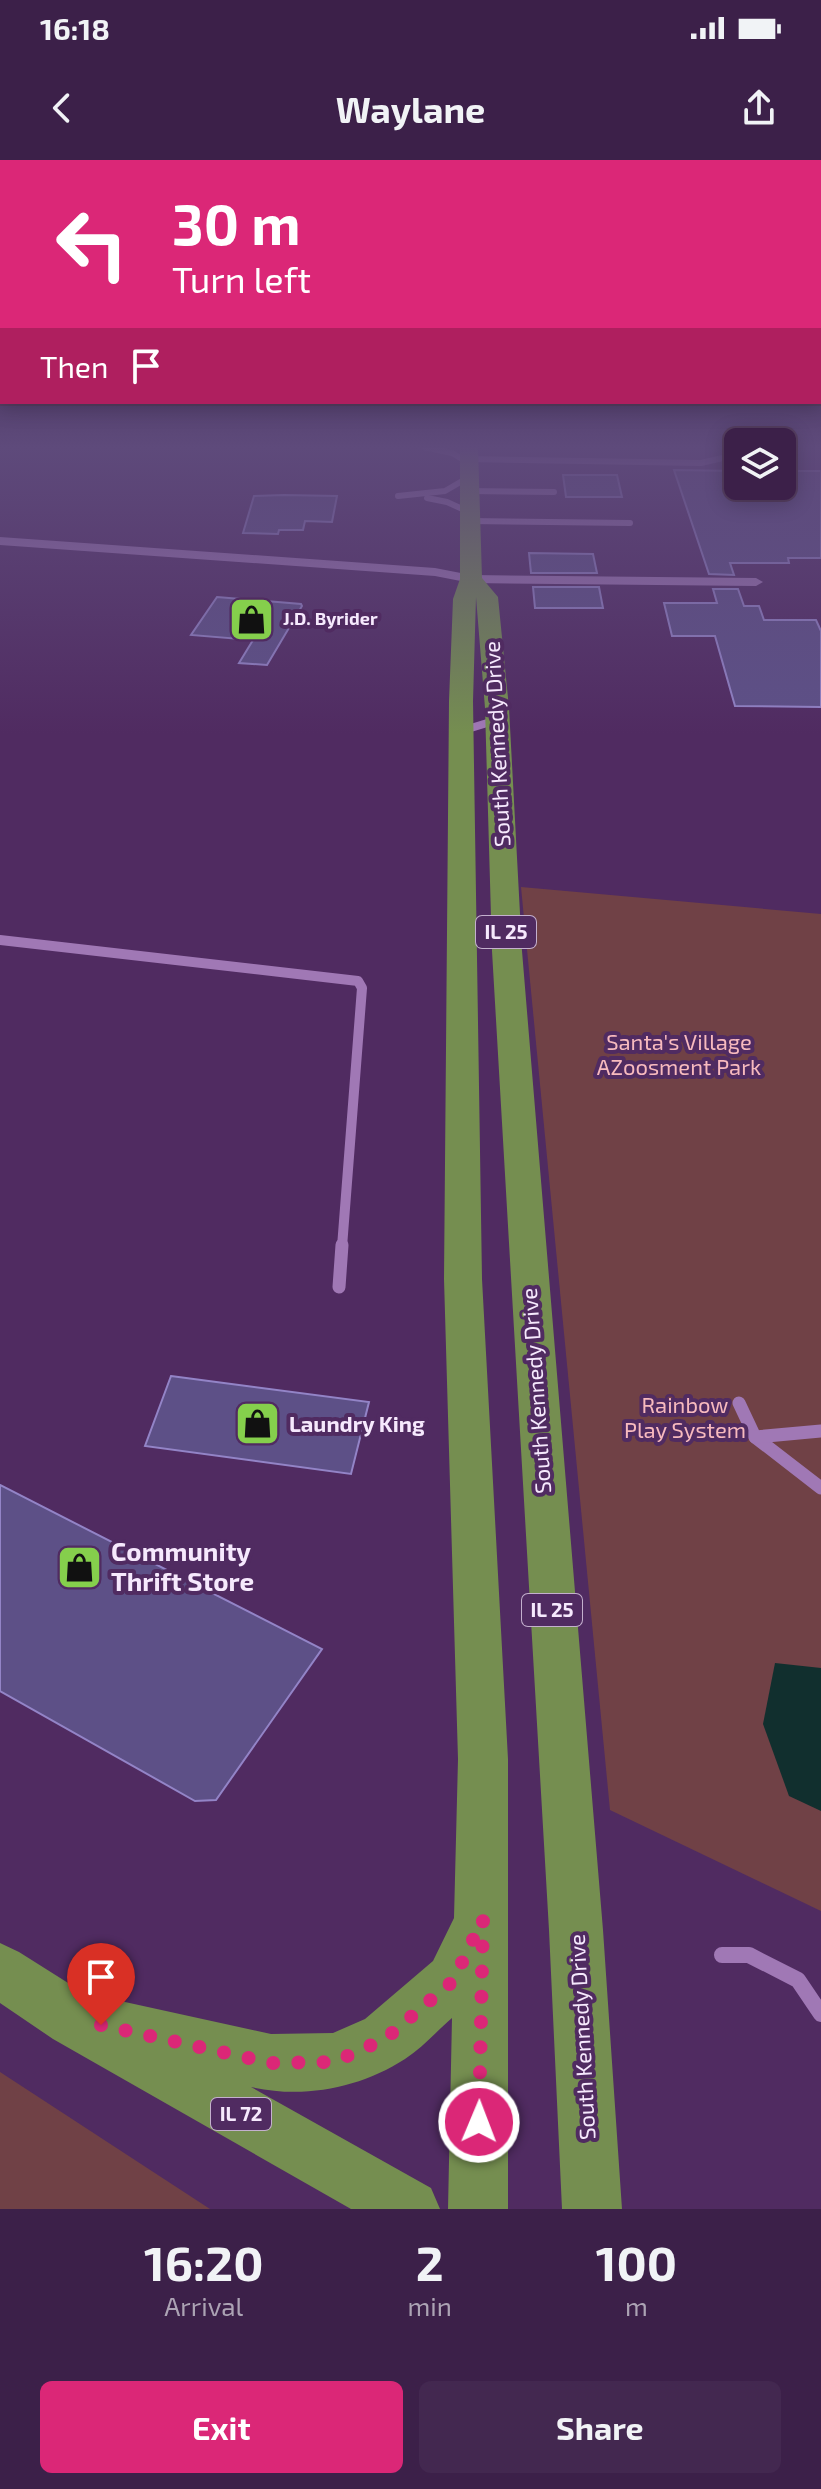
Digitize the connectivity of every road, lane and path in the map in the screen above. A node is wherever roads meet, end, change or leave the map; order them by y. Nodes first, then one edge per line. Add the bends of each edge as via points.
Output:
1 (23, 543) edge
2 (470, 543) edge
3 (471, 579) junction
4 (756, 582) dead end
5 (480, 725) junction
6 (0, 940) edge
7 (339, 1287) dead end
8 (739, 1403) dead end
9 (821, 1431) edge
10 (755, 1437) junction
11 (821, 1488) edge
12 (483, 1919) junction
13 (722, 1955) dead end
14 (0, 1971) edge
15 (821, 2014) edge
16 (73, 2019) junction
17 (410, 2209) edge
18 (478, 2209) edge
19 (592, 2209) edge

1 - 3 street via 435,572
2 - 3 main road, South Kennedy Drive / IL 25
3 - 4 street
3 - 5 main road, South Kennedy Drive / IL 25 via 487,597
5 - 12 main road, South Kennedy Drive / IL 25 via 463,1279 483,1759
5 - 19 main road, South Kennedy Drive / IL 25 via 508,967
6 - 7 lane via 358,981 362,988
8 - 10 lane
9 - 10 lane
10 - 11 lane
12 - 16 main road via 453,1981 385,2039 334,2062 271,2063
12 - 18 main road, South Kennedy Drive / IL 25
13 - 15 lane via 749,1955 798,1980
14 - 16 main road, IL 72
16 - 17 main road, IL 72

